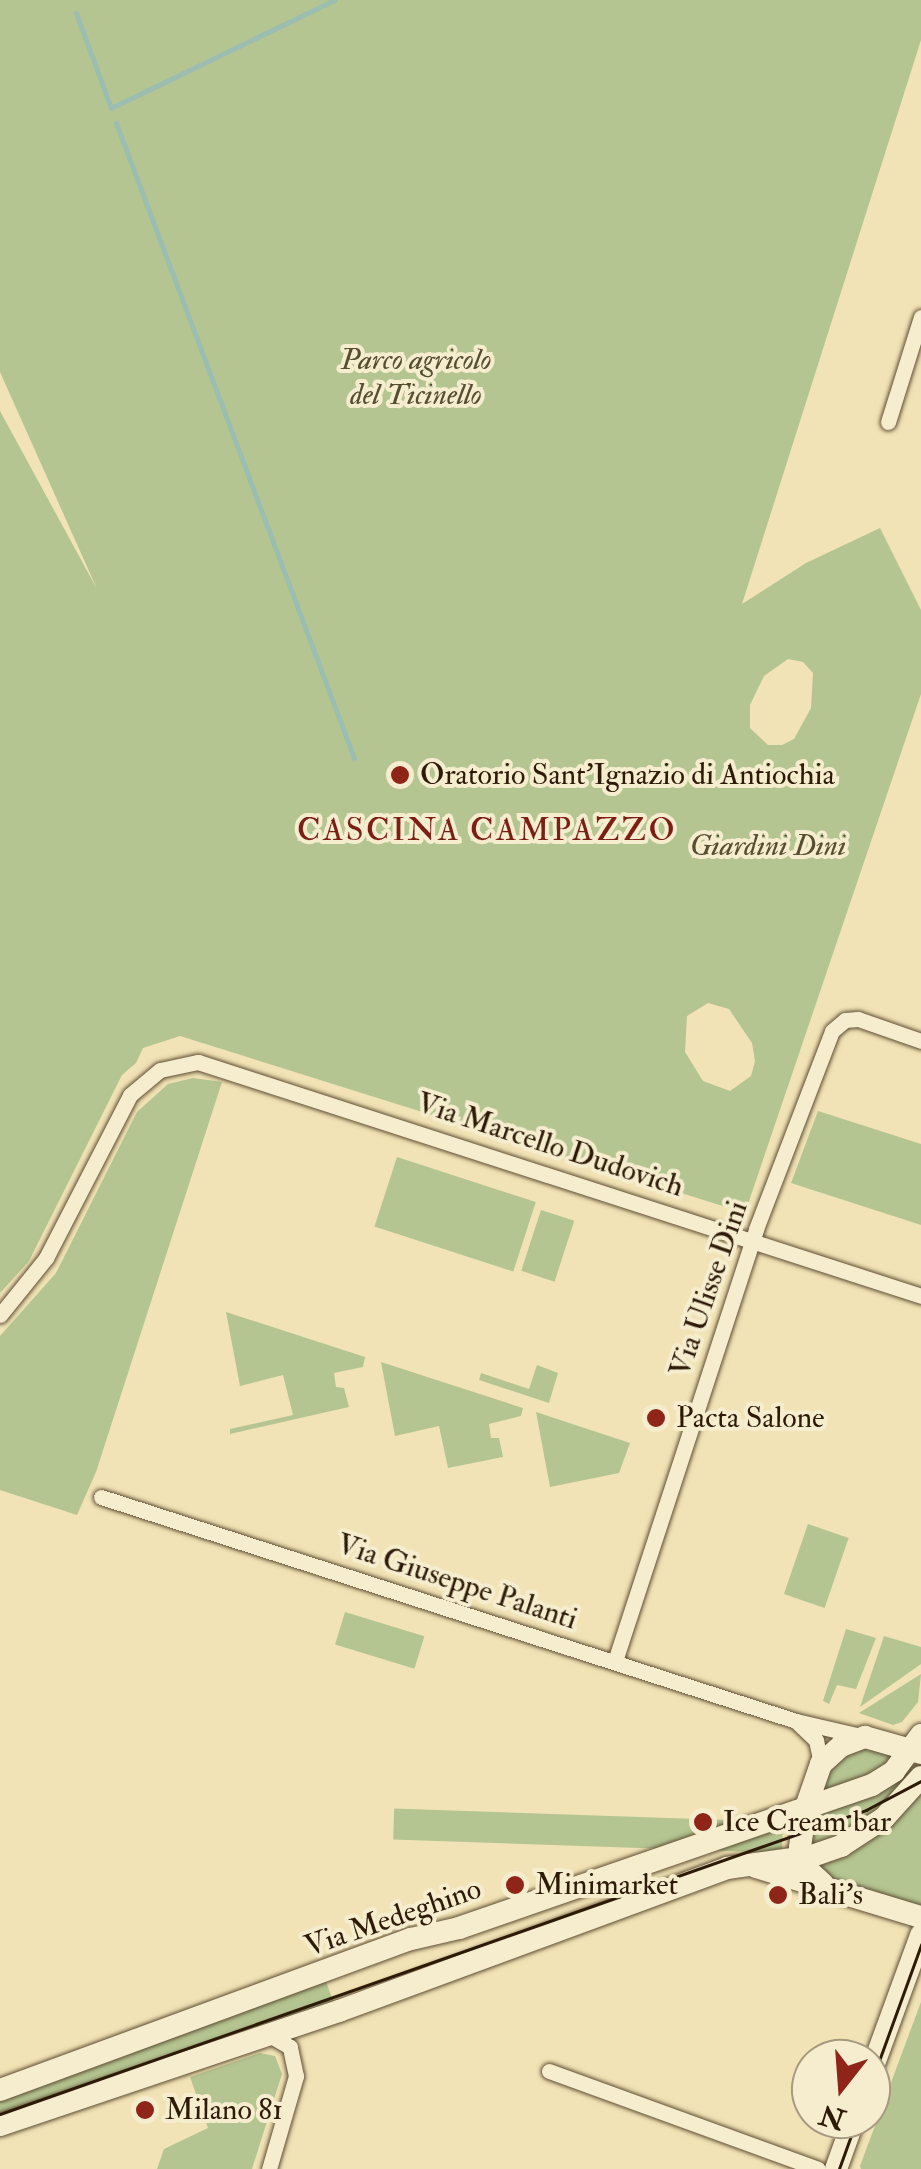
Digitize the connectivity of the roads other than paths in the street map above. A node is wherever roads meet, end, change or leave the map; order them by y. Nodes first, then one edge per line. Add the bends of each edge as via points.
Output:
1 (921, 317) edge
2 (888, 422) dead end
3 (921, 1042) edge
4 (752, 1241) junction
5 (921, 1296) edge
6 (0, 1315) edge
7 (101, 1497) dead end
8 (616, 1661) junction
9 (796, 1721) junction
10 (865, 1738) junction
11 (918, 1746) edge
12 (821, 1764) junction
13 (921, 1777) edge
14 (806, 1806) junction
15 (802, 1857) junction
16 (748, 1864) junction
17 (823, 1884) junction
18 (921, 1917) edge
19 (921, 1934) edge
20 (265, 2033) junction
21 (883, 2039) edge
22 (549, 2071) dead end
23 (0, 2090) edge
24 (0, 2125) edge
25 (847, 2139) edge
26 (269, 2169) edge
27 (818, 2169) edge
28 (836, 2169) edge

1 - 2 street
3 - 4 street, Via Ulisse Dini via 858,1019 832,1030
4 - 5 street, Via Marcello Dudovich
4 - 6 street, Via Marcello Dudovich via 198,1062 176,1065 138,1086 122,1104 46,1258
4 - 8 street, Via Ulisse Dini
7 - 8 street, Via Giuseppe Palanti
8 - 9 street, Via Giuseppe Palanti
9 - 10 street, Via Giuseppe Palanti
9 - 12 street via 816,1740
10 - 11 main road
10 - 12 main road via 840,1746
11 - 14 main road, Via Medeghino via 872,1785
12 - 14 main road
13 - 15 main road via 864,1832
14 - 15 main road
14 - 23 main road, Via Medeghino via 411,1939
15 - 16 main road
15 - 17 main road
16 - 17 main road
16 - 20 main road
17 - 18 main road
19 - 21 main road
20 - 24 main road
20 - 26 street via 290,2047 296,2076
22 - 27 street
25 - 28 main road

